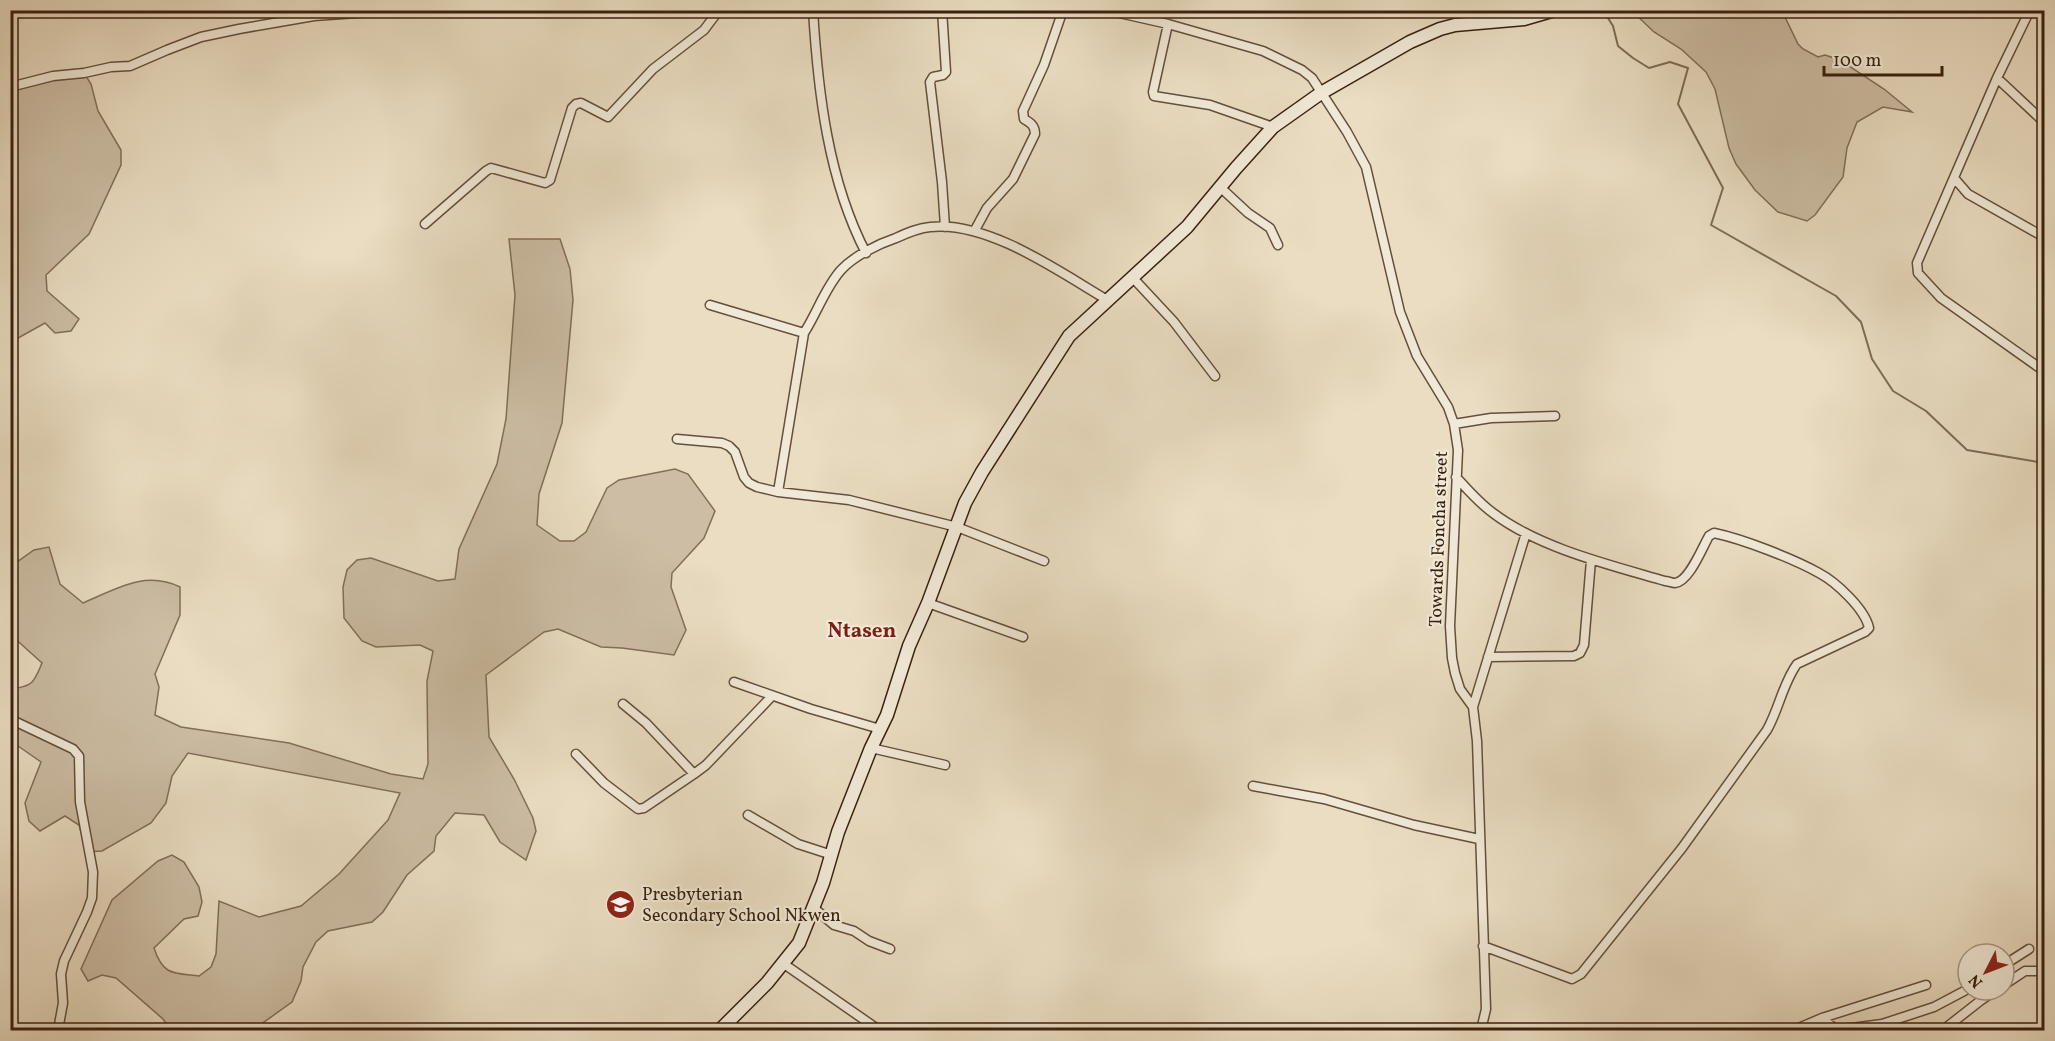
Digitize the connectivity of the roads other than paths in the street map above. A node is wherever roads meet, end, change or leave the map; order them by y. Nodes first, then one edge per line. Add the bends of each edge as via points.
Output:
1 (400, 10) edge
2 (719, 10) edge
3 (813, 10) edge
4 (942, 10) edge
5 (1063, 10) edge
6 (1106, 10) edge
7 (1555, 10) edge
8 (2030, 10) edge
9 (1168, 24) junction
10 (1997, 78) junction
11 (10, 87) edge
12 (1321, 93) junction
13 (2044, 122) edge
14 (1273, 127) junction
15 (1955, 179) junction
16 (1220, 188) junction
17 (425, 224) dead end
18 (945, 227) junction
19 (975, 230) junction
20 (2044, 237) edge
21 (1278, 245) dead end
22 (866, 253) junction
23 (1133, 278) junction
24 (1109, 301) junction
25 (710, 305) dead end
26 (804, 333) junction
27 (2044, 371) edge
28 (1215, 376) dead end
29 (1555, 416) dead end
30 (1454, 424) junction
31 (677, 439) dead end
32 (1456, 477) junction
33 (778, 492) junction
34 (957, 527) junction
35 (1526, 532) junction
36 (1591, 560) junction
37 (1044, 561) dead end
38 (928, 603) junction
39 (1023, 637) dead end
40 (1488, 657) junction
41 (734, 682) dead end
42 (772, 696) junction
43 (623, 705) dead end
44 (1473, 707) junction
45 (10, 718) edge
46 (880, 729) junction
47 (872, 748) junction
48 (576, 754) dead end
49 (945, 765) dead end
50 (694, 774) junction
51 (1253, 786) dead end
52 (748, 815) dead end
53 (1479, 839) junction
54 (832, 855) junction
55 (814, 908) junction
56 (1483, 946) junction
57 (890, 949) dead end
58 (2029, 949) dead end
59 (2016, 957) edge
60 (784, 964) junction
61 (2044, 971) edge
62 (2016, 977) edge
63 (1926, 985) dead end
64 (1956, 995) edge
65 (1978, 1002) edge
66 (1821, 1018) junction
67 (58, 1030) edge
68 (720, 1030) edge
69 (879, 1030) edge
70 (1481, 1030) edge
71 (1794, 1030) edge
72 (1943, 1030) edge

1 - 11 street via 314,16 239,29 201,37 130,66 53,76
2 - 17 street via 704,30 653,69 612,114 605,117 581,103 572,108 550,180 545,183 491,168
3 - 22 street via 824,126 852,225
4 - 18 street via 947,67 943,75 930,82
5 - 19 street via 1023,111 1022,116 1035,134 1013,179 987,208
6 - 9 street, Towards Foncha street
7 - 12 street via 1524,19 1455,25 1433,31
8 - 10 street
9 - 12 street, Towards Foncha street via 1284,60 1307,74
9 - 14 street via 1154,96 1210,105
10 - 13 street
10 - 15 street
12 - 14 street
12 - 30 street, Towards Foncha street via 1366,167 1408,335
14 - 16 street
15 - 20 street via 1968,194
15 - 27 street via 1917,263 1918,273 1941,298
16 - 21 street via 1270,228
16 - 23 street via 1187,227
18 - 19 street
18 - 22 street via 917,230
19 - 24 street
22 - 26 street via 841,270
23 - 24 street
23 - 28 street via 1184,333
24 - 34 street via 1062,346 974,486
25 - 26 street
26 - 33 street
29 - 30 street via 1491,418
30 - 32 street, Towards Foncha street via 1458,450
31 - 33 street via 729,446 749,483
32 - 35 street via 1492,512
32 - 44 street, Towards Foncha street via 1452,658 1461,689
33 - 34 street via 849,500
34 - 37 street
34 - 38 street
35 - 36 street
35 - 40 street
36 - 40 street via 1584,645 1580,652 1574,656
36 - 56 street via 1675,583 1689,573 1709,536 1721,534 1820,573 1856,606 1869,628 1792,670 1767,730 1682,848 1581,974 1572,979
38 - 39 street
38 - 46 street
40 - 44 street
41 - 42 street
42 - 46 street
42 - 50 street
43 - 50 street via 646,723
44 - 53 street, Towards Foncha street
45 - 67 street via 73,748 79,756 80,802 93,872 92,898 64,961
46 - 47 street
47 - 49 street
47 - 54 street
48 - 50 street via 604,783 638,809
51 - 53 street via 1324,799
52 - 54 street via 798,844
53 - 56 street, Towards Foncha street
54 - 55 street
55 - 57 street via 834,925
55 - 60 street via 799,943
56 - 70 street, Towards Foncha street via 1486,1009
58 - 59 street
60 - 68 street
60 - 69 street
61 - 62 street via 2025,971
63 - 66 street
64 - 66 street via 1882,1024 1844,1029 1834,1028
65 - 72 street
66 - 71 street

